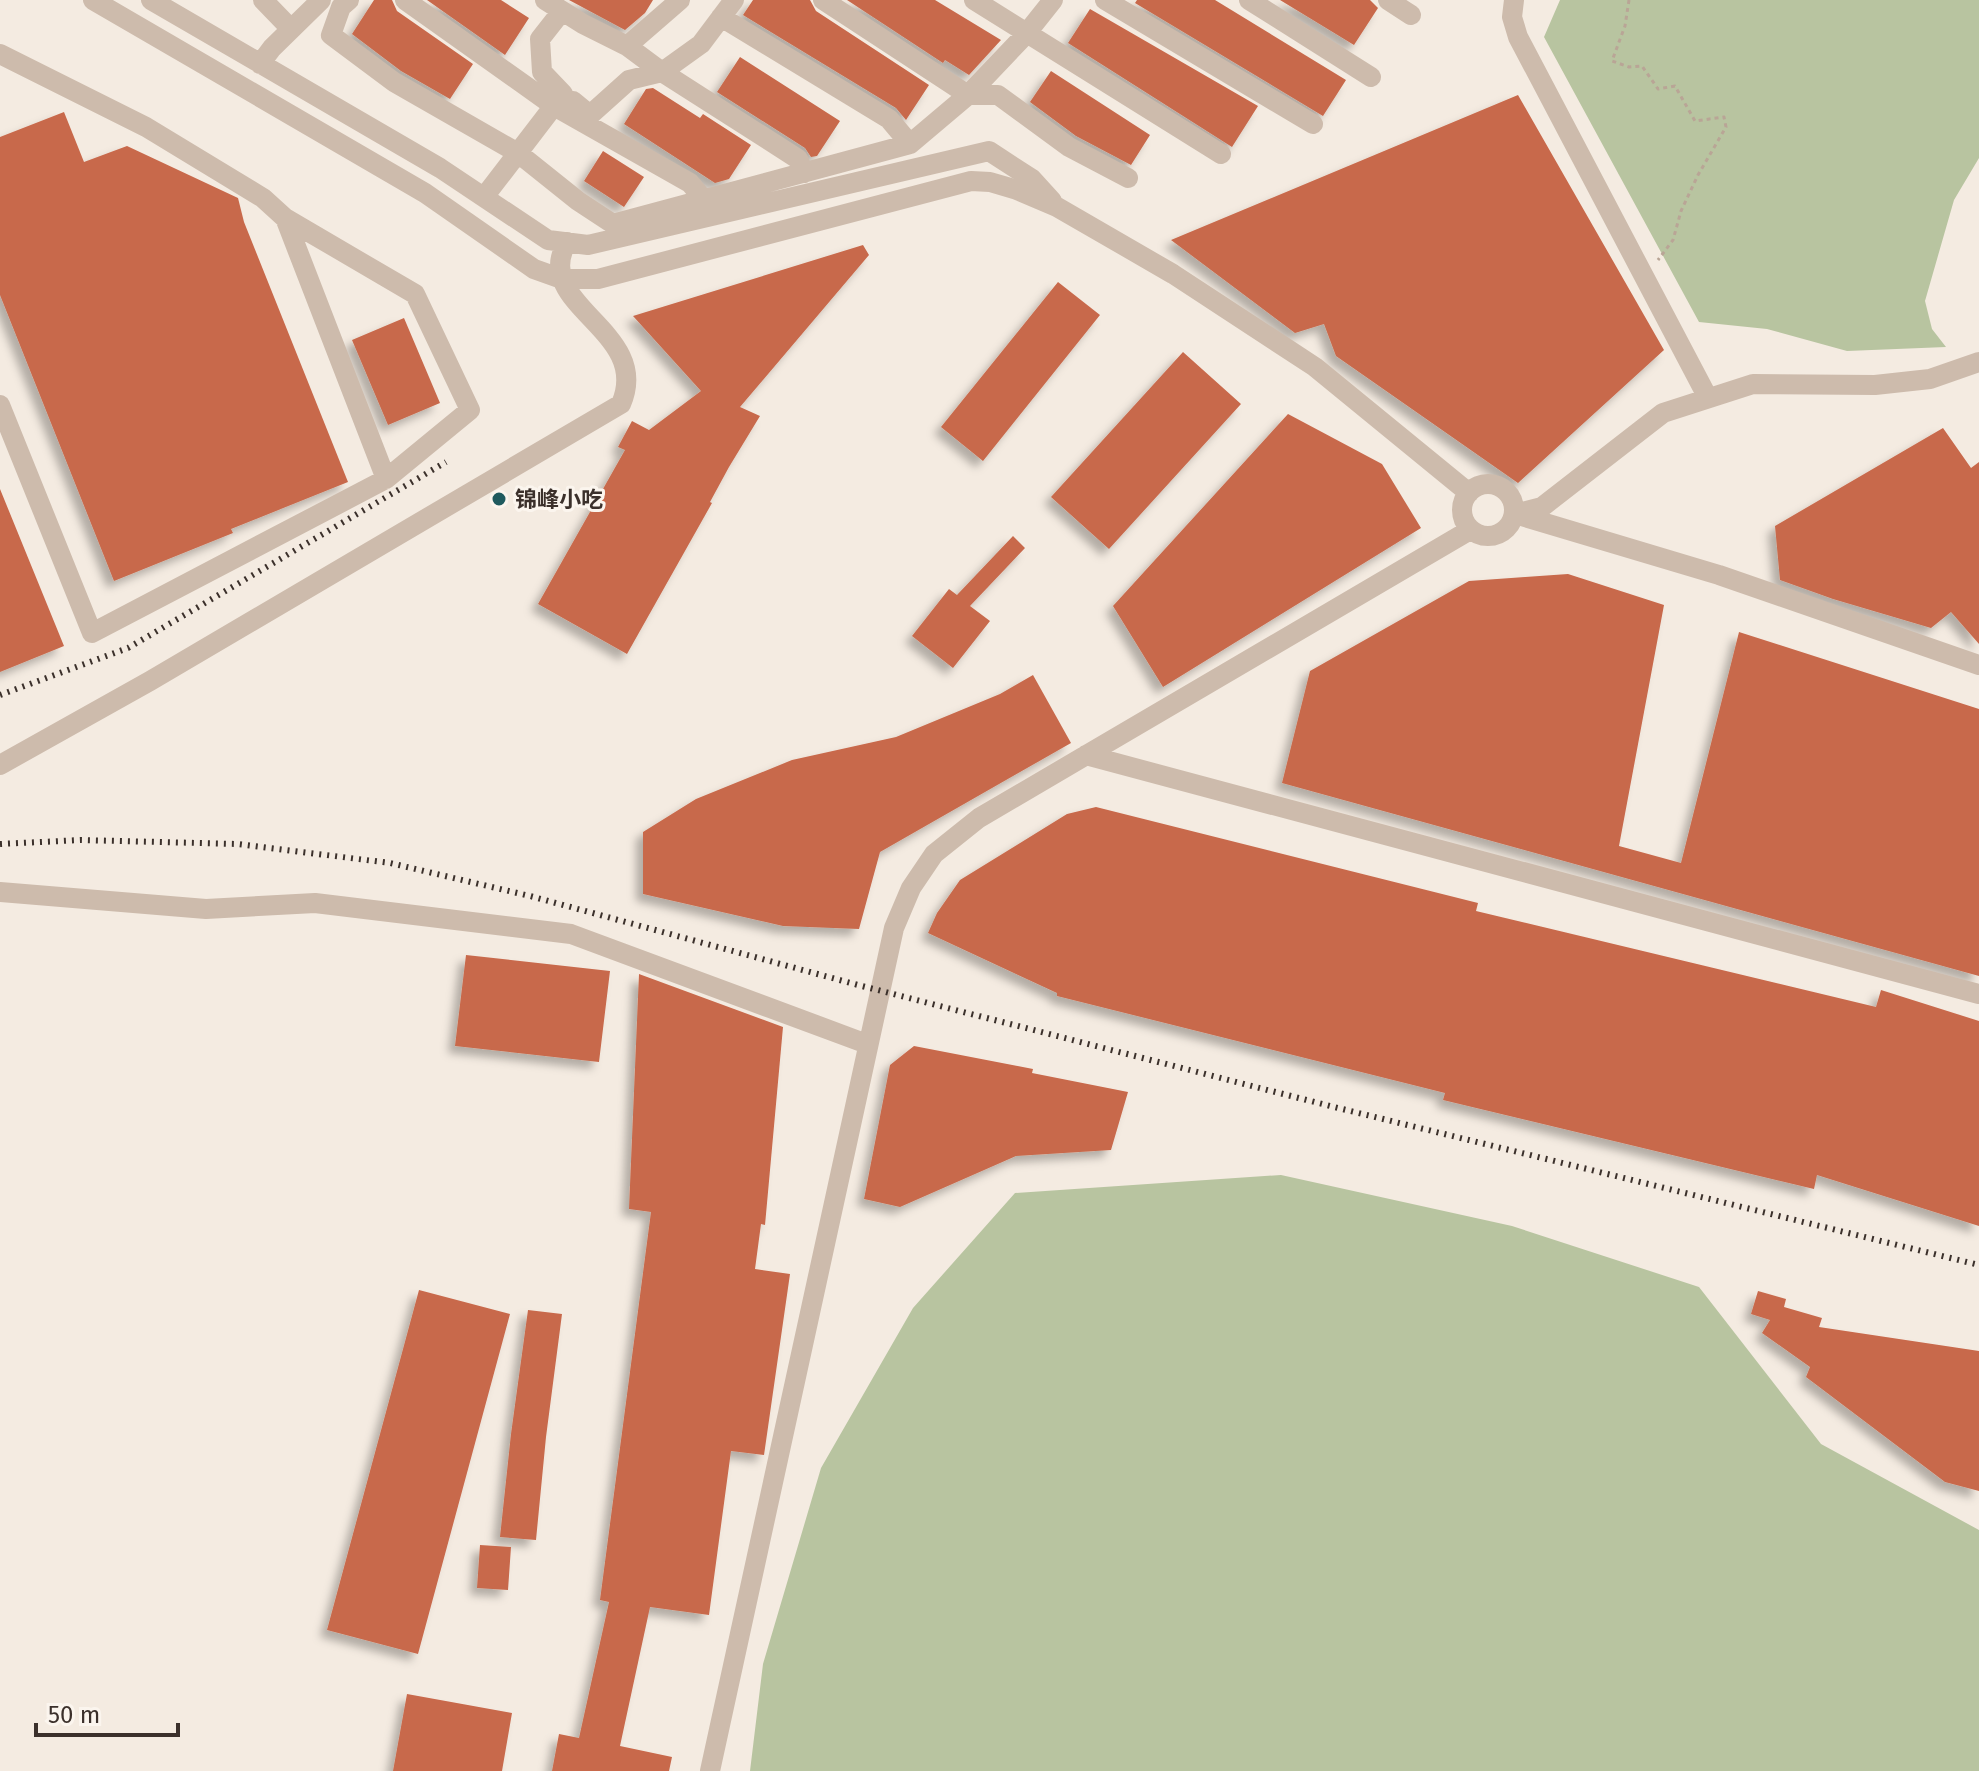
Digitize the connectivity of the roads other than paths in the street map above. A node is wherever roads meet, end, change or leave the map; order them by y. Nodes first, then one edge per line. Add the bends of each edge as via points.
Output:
1 (93, 0) edge
2 (151, 0) edge
3 (263, 0) edge
4 (321, 0) edge
5 (349, 0) edge
6 (405, 0) edge
7 (680, 0) edge
8 (734, 0) edge
9 (823, 0) edge
10 (974, 0) edge
11 (1053, 0) edge
12 (1105, 0) edge
13 (1249, 0) edge
14 (1388, 0) edge
15 (1514, 0) edge
16 (554, 5) edge
17 (1411, 15) dead end
18 (721, 17) junction
19 (291, 29) junction
20 (1026, 34) junction
21 (627, 46) junction
22 (0, 54) edge
23 (260, 64) junction
24 (662, 72) junction
25 (1371, 77) dead end
26 (968, 95) junction
27 (559, 100) junction
28 (1313, 124) dead end
29 (910, 144) junction
30 (518, 153) junction
31 (1221, 154) dead end
32 (804, 173) junction
33 (1128, 178) dead end
34 (484, 197) junction
35 (704, 200) junction
36 (1057, 207) junction
37 (285, 218) junction
38 (567, 242) junction
39 (567, 288) junction
40 (1979, 362) edge
41 (1708, 398) junction
42 (0, 405) edge
43 (386, 479) junction
44 (1469, 493) junction
45 (1514, 514) junction
46 (1470, 530) junction
47 (1979, 665) edge
48 (1086, 755) junction
49 (0, 765) edge
50 (0, 892) edge
51 (1979, 994) edge
52 (867, 1044) junction
53 (710, 1771) edge

1 - 39 street via 425,193
2 - 23 street
3 - 19 street
4 - 19 street
5 - 30 street via 331,35 394,82
6 - 27 street
7 - 21 street
8 - 18 street
9 - 26 street
10 - 20 street
11 - 20 street
12 - 28 street
13 - 25 street
14 - 17 street
15 - 41 street via 1518,37
16 - 21 street
16 - 27 street via 540,39 542,72
18 - 24 street via 701,44
18 - 29 street via 889,119
19 - 23 street
20 - 26 street
20 - 31 street
21 - 24 street
22 - 37 street via 146,127 263,198
23 - 34 street
24 - 27 street via 629,80 590,115
24 - 32 street via 798,159
26 - 29 street
26 - 33 street via 998,95 1069,147
27 - 30 street
27 - 35 street via 690,183
29 - 32 street
30 - 34 street
30 - 35 street via 613,224
32 - 35 street
34 - 38 street via 548,240
36 - 38 street via 1032,179 989,151 588,245
36 - 39 street via 1004,186 971,181
36 - 44 street via 1173,274 1315,367
37 - 43 street
37 - 43 street via 415,294 470,410
38 - 39 street via 559,256
39 - 49 street via 621,354 628,376 621,404
40 - 41 street via 1930,379 1875,385 1753,384
41 - 45 street via 1663,413 1542,507
42 - 43 street via 92,633
44 - 45 street via 1483,485 1499,486 1511,498
44 - 46 street via 1462,515
45 - 46 street via 1501,533 1485,536
45 - 47 street via 1719,575
46 - 48 street
48 - 51 street
48 - 52 street via 979,818 934,854 911,888 894,928
50 - 52 street via 206,909 315,903 571,934
52 - 53 street

